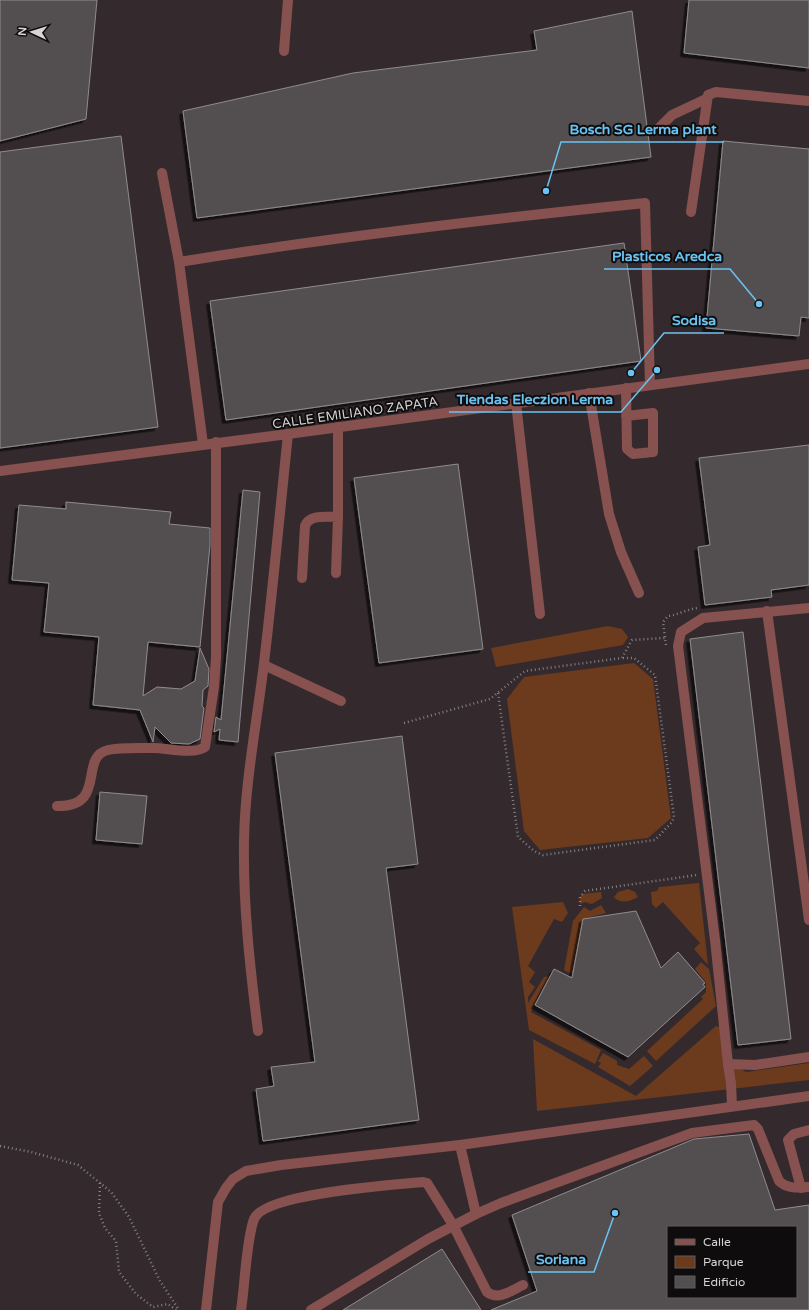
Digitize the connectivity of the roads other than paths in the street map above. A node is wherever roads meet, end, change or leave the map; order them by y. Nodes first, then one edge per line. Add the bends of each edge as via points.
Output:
1 (288, 0) edge
2 (284, 51) dead end
3 (706, 99) junction
4 (809, 101) edge
5 (657, 130) dead end
6 (162, 173) dead end
7 (691, 212) dead end
8 (179, 262) junction
9 (809, 364) edge
10 (650, 385) junction
11 (626, 388) junction
12 (589, 393) junction
13 (516, 403) junction
14 (626, 416) junction
15 (338, 427) junction
16 (288, 434) junction
17 (216, 442) junction
18 (203, 444) junction
19 (0, 471) edge
20 (338, 517) junction
21 (336, 573) dead end
22 (302, 578) dead end
23 (639, 593) dead end
24 (809, 608) edge
25 (767, 611) junction
26 (540, 614) dead end
27 (264, 665) junction
28 (341, 700) dead end
29 (57, 806) dead end
30 (809, 920) edge
31 (258, 1031) dead end
32 (809, 1057) edge
33 (728, 1064) junction
34 (809, 1096) edge
35 (732, 1106) junction
36 (809, 1130) edge
37 (460, 1145) junction
38 (805, 1187) edge
39 (476, 1214) junction
40 (453, 1225) junction
41 (523, 1285) dead end
42 (206, 1310) edge
43 (241, 1310) edge
44 (311, 1310) edge

1 - 2 street
3 - 4 street via 716,92
3 - 5 street via 672,115
3 - 7 street
6 - 8 street
8 - 10 street via 259,249 645,203
8 - 18 street
9 - 10 street, CALLE EMILIANO ZAPATA
10 - 11 street, CALLE EMILIANO ZAPATA
11 - 12 street, CALLE EMILIANO ZAPATA
11 - 14 street
12 - 13 street, CALLE EMILIANO ZAPATA
12 - 23 street via 610,514 621,552
13 - 15 street, CALLE EMILIANO ZAPATA
13 - 26 street
14 - 14 street via 627,449 633,454 653,452 653,414
15 - 16 street, CALLE EMILIANO ZAPATA
15 - 20 street
16 - 17 street, CALLE EMILIANO ZAPATA
16 - 27 street
17 - 18 street, CALLE EMILIANO ZAPATA
17 - 29 street via 216,657 205,747 197,751 153,748 108,750 100,754 94,765 87,795 78,804
18 - 19 street, CALLE EMILIANO ZAPATA
20 - 21 street
20 - 22 street via 314,518 306,522
24 - 25 street
25 - 30 street
25 - 33 street via 703,618 681,632 678,646
27 - 28 street
27 - 31 street via 255,717 244,839 245,904
32 - 33 street via 755,1065
33 - 35 street via 732,1083
34 - 35 street
35 - 37 street
36 - 38 street via 794,1134 788,1140
37 - 39 street
37 - 42 street via 282,1165 246,1171 233,1179 218,1202
38 - 39 street via 786,1186 779,1181 758,1129 750,1125 692,1133
39 - 40 street
40 - 41 street via 487,1292 499,1297
40 - 43 street via 427,1183 423,1182 331,1192 295,1198 267,1207 254,1219
40 - 44 street

